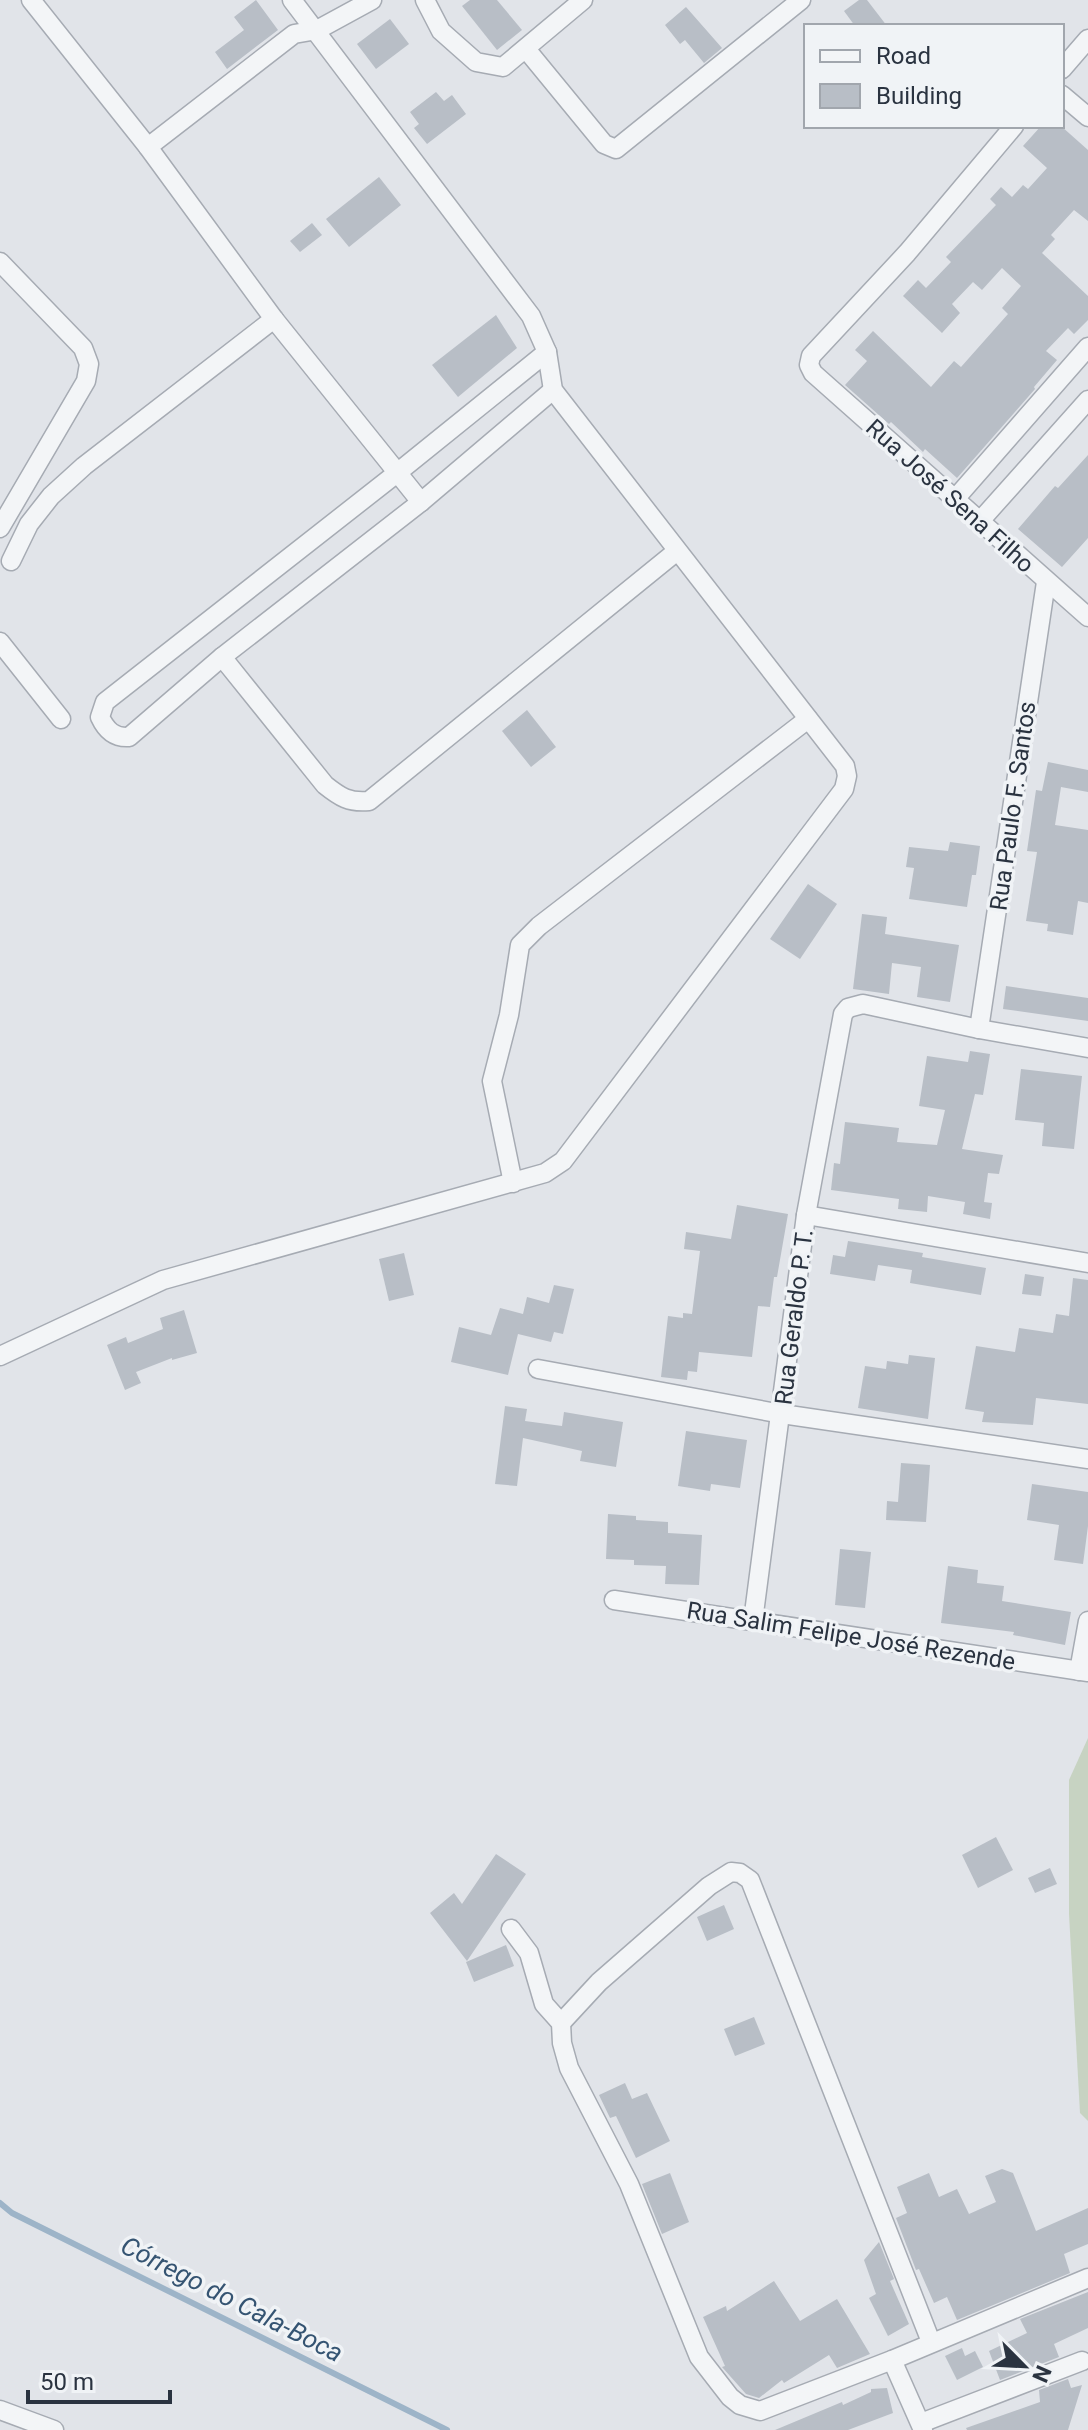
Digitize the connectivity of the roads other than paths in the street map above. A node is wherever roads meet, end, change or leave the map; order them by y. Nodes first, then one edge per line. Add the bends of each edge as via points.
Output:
1 (31, 0) edge
2 (372, 0) edge
3 (425, 0) edge
4 (583, 0) edge
5 (801, 0) edge
6 (302, 4) edge
7 (317, 30) junction
8 (294, 34) junction
9 (1088, 39) edge
10 (526, 49) junction
11 (1064, 67) edge
12 (1064, 97) edge
13 (1088, 117) edge
14 (1012, 128) edge
15 (148, 147) junction
16 (0, 262) edge
17 (274, 319) junction
18 (1088, 347) edge
19 (547, 352) junction
20 (553, 390) junction
21 (1088, 400) edge
22 (397, 473) junction
23 (955, 499) junction
24 (421, 502) junction
25 (980, 521) junction
26 (0, 528) edge
27 (677, 551) junction
28 (11, 561) dead end
29 (1046, 582) junction
30 (1088, 617) edge
31 (0, 642) edge
32 (222, 657) junction
33 (61, 719) dead end
34 (808, 719) junction
35 (979, 1029) junction
36 (1088, 1048) edge
37 (513, 1183) junction
38 (806, 1215) junction
39 (1088, 1263) edge
40 (0, 1356) edge
41 (538, 1369) dead end
42 (782, 1414) junction
43 (1088, 1459) edge
44 (614, 1600) dead end
45 (753, 1621) junction
46 (1088, 1621) edge
47 (1083, 1671) edge
48 (511, 1929) dead end
49 (561, 2023) junction
50 (1088, 2278) edge
51 (931, 2342) junction
52 (892, 2360) junction
53 (1082, 2361) dead end
54 (0, 2410) edge
55 (922, 2426) edge
56 (54, 2430) edge

1 - 15 street
2 - 7 street
3 - 10 street via 441,31 476,62 503,67
4 - 10 street
5 - 10 street via 616,149 604,144
6 - 7 street
6 - 8 street
7 - 8 street
7 - 19 street via 531,316
8 - 15 street
9 - 11 street
12 - 13 street
14 - 23 street, Rua José Sena Filho via 811,356 809,365
15 - 17 street
16 - 26 street via 83,348 89,364 86,381
17 - 22 street
17 - 28 street via 51,496 29,524
18 - 23 street
19 - 20 street
19 - 22 street
20 - 24 street
20 - 27 street
21 - 25 street
22 - 24 street
22 - 32 street via 105,702 100,717 104,725 120,738 129,737
23 - 25 street, Rua José Sena Filho
24 - 32 street
25 - 29 street, Rua José Sena Filho
27 - 32 street via 369,801 341,798 325,785
27 - 34 street
29 - 30 street, Rua José Sena Filho
29 - 35 street, Rua Paulo F. Santos
31 - 33 street
34 - 37 street via 845,766 844,789 563,1161
34 - 37 street via 520,945 492,1081
35 - 36 street
35 - 38 street, Rua Geraldo P. T. via 863,1004 848,1008
37 - 40 street via 163,1280
38 - 39 street
38 - 42 street, Rua Geraldo P. T.
41 - 42 street
42 - 43 street
42 - 45 street, Rua Geraldo P. T.
44 - 45 street, Rua Salim Felipe José Rezende
45 - 47 street, Rua Salim Felipe José Rezende
46 - 47 street
48 - 49 street via 529,1953 544,2004
49 - 51 street via 599,1982 709,1886 731,1872 750,1880
49 - 52 street via 569,2068 629,2184 699,2357 730,2397 760,2411
50 - 51 street
51 - 52 street
52 - 55 street
53 - 55 street
54 - 56 street

